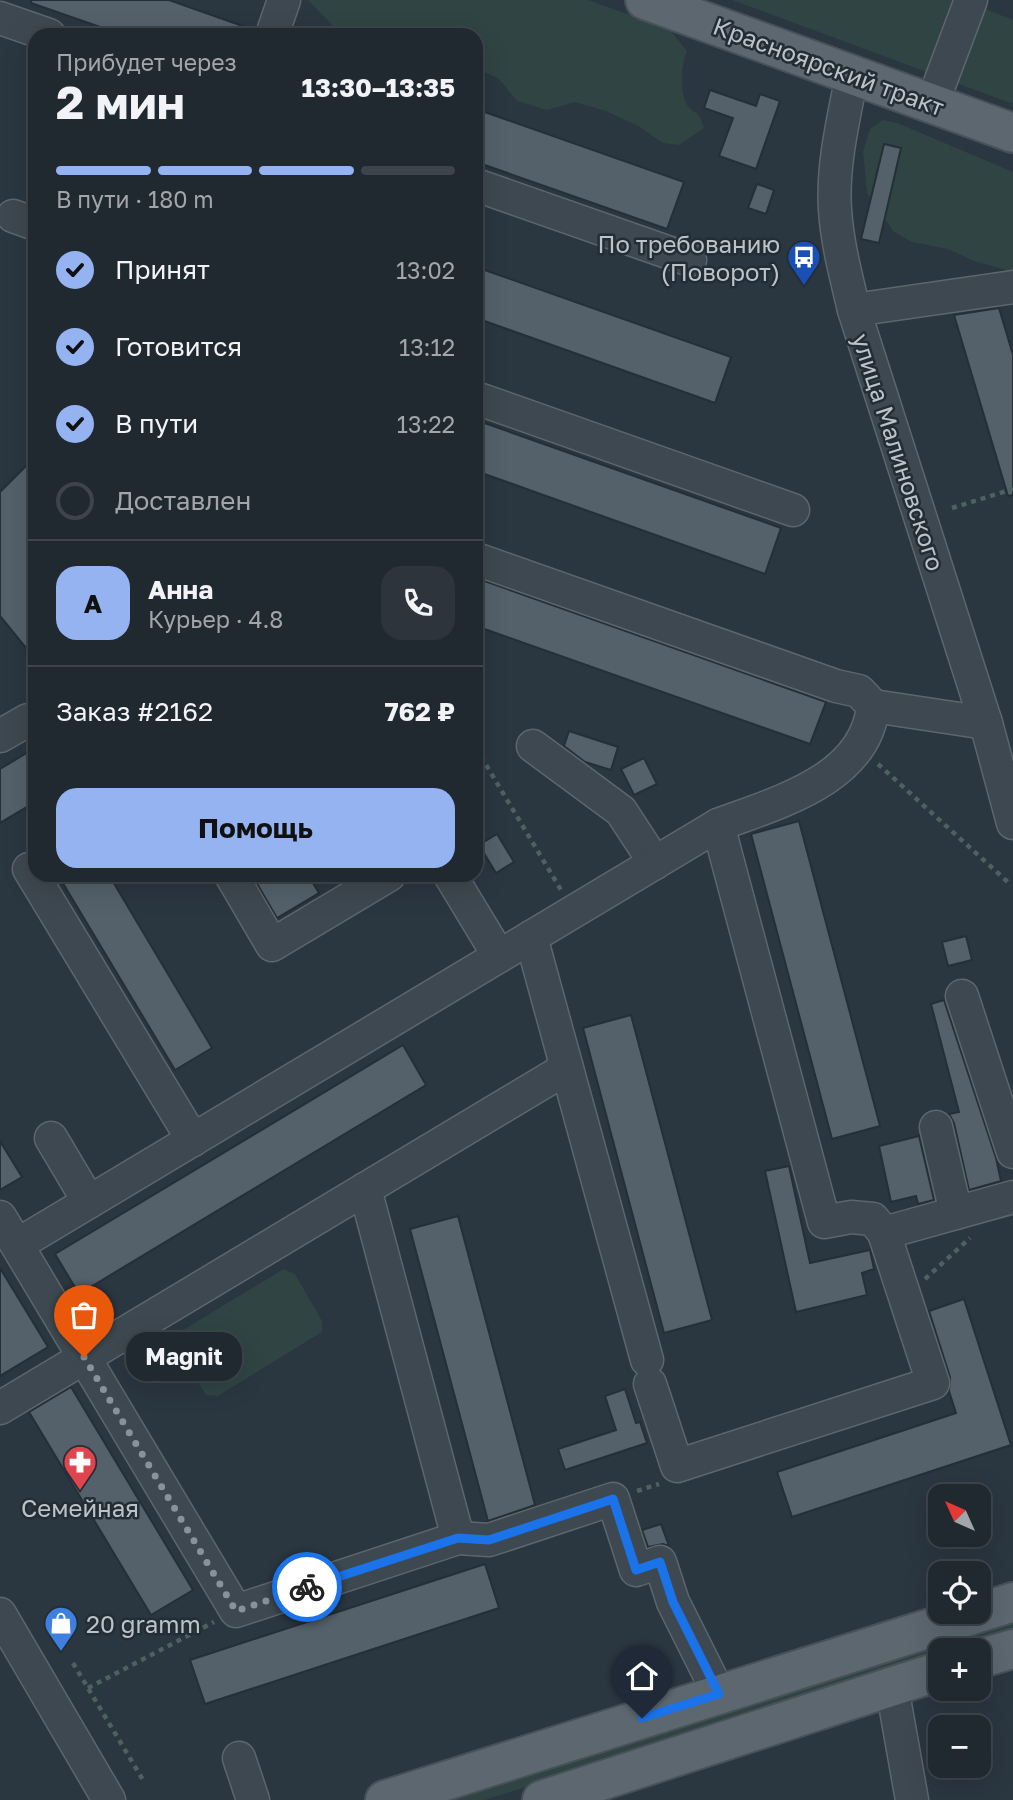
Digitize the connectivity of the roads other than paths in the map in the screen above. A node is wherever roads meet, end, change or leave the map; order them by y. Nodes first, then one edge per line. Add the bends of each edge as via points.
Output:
1 (284, 0) edge
2 (645, 0) edge
3 (971, 0) edge
4 (0, 18) edge
5 (29, 28) edge
6 (274, 28) edge
7 (852, 75) junction
8 (932, 104) junction
9 (1013, 133) edge
10 (483, 187) edge
11 (690, 260) dead end
12 (1013, 288) edge
13 (854, 310) junction
14 (483, 400) edge
15 (793, 510) dead end
16 (483, 561) edge
17 (873, 706) junction
18 (28, 720) dead end
19 (986, 723) junction
20 (0, 736) edge
21 (533, 747) dead end
22 (1013, 822) edge
23 (718, 825) junction
24 (654, 863) junction
25 (37, 882) edge
26 (235, 882) edge
27 (377, 882) edge
28 (454, 882) edge
29 (531, 937) junction
30 (499, 956) junction
31 (961, 996) dead end
32 (567, 1068) junction
33 (936, 1127) dead end
34 (51, 1138) dead end
35 (193, 1140) junction
36 (1013, 1152) edge
37 (365, 1189) junction
38 (1013, 1197) edge
39 (89, 1202) junction
40 (0, 1216) edge
41 (965, 1224) junction
42 (884, 1233) junction
43 (17, 1245) junction
44 (84, 1357) junction
45 (0, 1408) edge
46 (458, 1538) junction
47 (1013, 1602) edge
48 (0, 1614) edge
49 (1013, 1648) edge
50 (991, 1656) edge
51 (928, 1675) edge
52 (892, 1686) junction
53 (719, 1694) junction
54 (239, 1758) dead end
55 (109, 1800) edge
56 (253, 1800) edge
57 (385, 1800) edge
58 (542, 1800) edge
59 (912, 1800) edge

1 - 6 street
2 - 7 main road, Красноярский тракт
3 - 8 street
4 - 5 street
7 - 8 main road, Красноярский тракт
7 - 13 street, улица Малиновского via 839,138 834,206
8 - 9 main road, Красноярский тракт
10 - 11 street
12 - 13 street
13 - 19 street, улица Малиновского
14 - 15 street
16 - 17 street via 859,691
17 - 19 street
17 - 23 street via 872,722 858,747 834,772 795,796
18 - 20 street
19 - 22 street, улица Малиновского
21 - 24 street via 621,811
23 - 24 street
23 - 42 street via 824,1222 873,1219
24 - 29 street
25 - 35 street
26 - 27 street via 272,945
28 - 30 street
29 - 30 street
29 - 32 street
30 - 35 street
31 - 36 street
32 - 37 street
32 - 42 street via 677,1466 933,1383
33 - 41 street
34 - 39 street
35 - 39 street
37 - 44 street
37 - 46 street
38 - 41 street
39 - 43 street
40 - 43 street
41 - 42 street
43 - 44 street
44 - 45 street
44 - 46 street via 236,1611
46 - 53 street via 489,1540 613,1499 636,1570 660,1562 673,1602
47 - 53 main road
48 - 55 street
49 - 50 main road
51 - 52 main road
52 - 58 main road
52 - 59 street
53 - 57 main road
54 - 56 street

